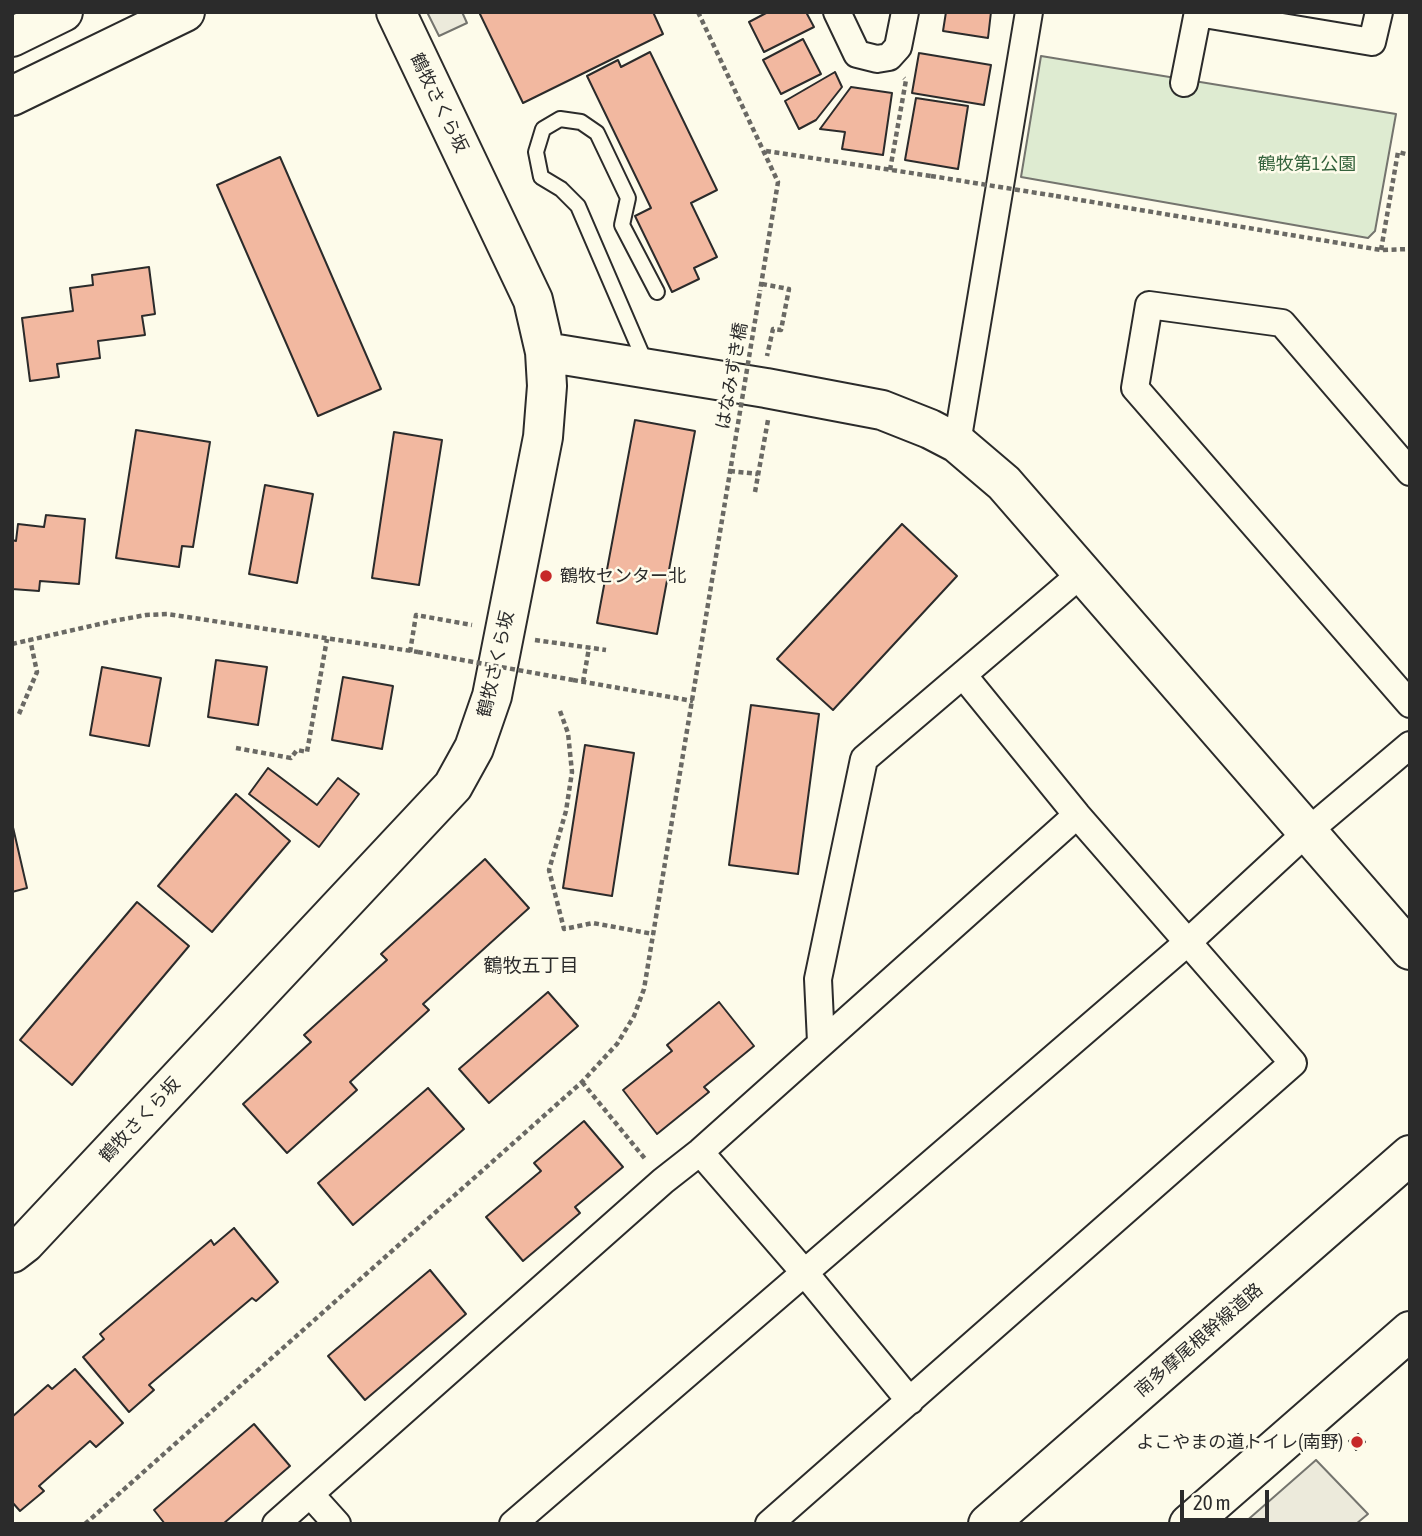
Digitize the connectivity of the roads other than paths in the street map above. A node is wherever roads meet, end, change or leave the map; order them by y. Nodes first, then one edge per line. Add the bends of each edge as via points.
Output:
1 (63, 12) edge
2 (185, 12) edge
3 (396, 12) edge
4 (837, 12) edge
5 (905, 12) edge
6 (1029, 12) edge
7 (1379, 12) edge
8 (1198, 13) edge
9 (12, 37) edge
10 (1184, 83) dead end
11 (12, 96) edge
12 (657, 292) dead end
13 (545, 352) junction
14 (648, 369) junction
15 (957, 443) junction
16 (1410, 472) edge
17 (1081, 574) junction
18 (963, 675) junction
19 (1410, 704) edge
20 (1410, 745) edge
21 (1077, 816) junction
22 (1307, 832) junction
23 (1188, 942) junction
24 (1410, 950) edge
25 (821, 1042) junction
26 (700, 1152) junction
27 (1410, 1155) edge
28 (12, 1253) edge
29 (804, 1272) junction
30 (1410, 1331) edge
31 (911, 1401) junction
32 (310, 1494) junction
33 (276, 1524) edge
34 (337, 1524) edge
35 (513, 1524) edge
36 (769, 1524) edge
37 (988, 1524) edge
38 (1189, 1524) edge

1 - 9 street
2 - 11 street
3 - 13 street, 鶴牧さくら坂 via 533,300
4 - 5 street via 857,54 877,59 889,57 898,47
6 - 15 street
7 - 8 street via 1372,42
8 - 10 street
12 - 14 lane via 622,225 628,198 597,132 581,122 560,119 543,129 536,152 541,177 578,206
13 - 14 street
13 - 28 street, 鶴牧さくら坂 via 542,437 492,696 474,748 453,786
14 - 15 street via 882,410
15 - 17 street via 1004,483
16 - 19 street via 1282,323 1149,306 1135,388
17 - 18 street
17 - 22 street
18 - 21 street
18 - 25 street via 863,759 818,979
20 - 22 street
21 - 23 street
21 - 25 street
22 - 23 street
22 - 24 street
23 - 29 street
23 - 31 street via 1293,1063
25 - 26 street
26 - 29 street
26 - 32 street
27 - 37 street, 南多摩尾根幹線道路
29 - 31 street
29 - 35 street
30 - 38 street
31 - 36 street
32 - 33 street
32 - 34 street

